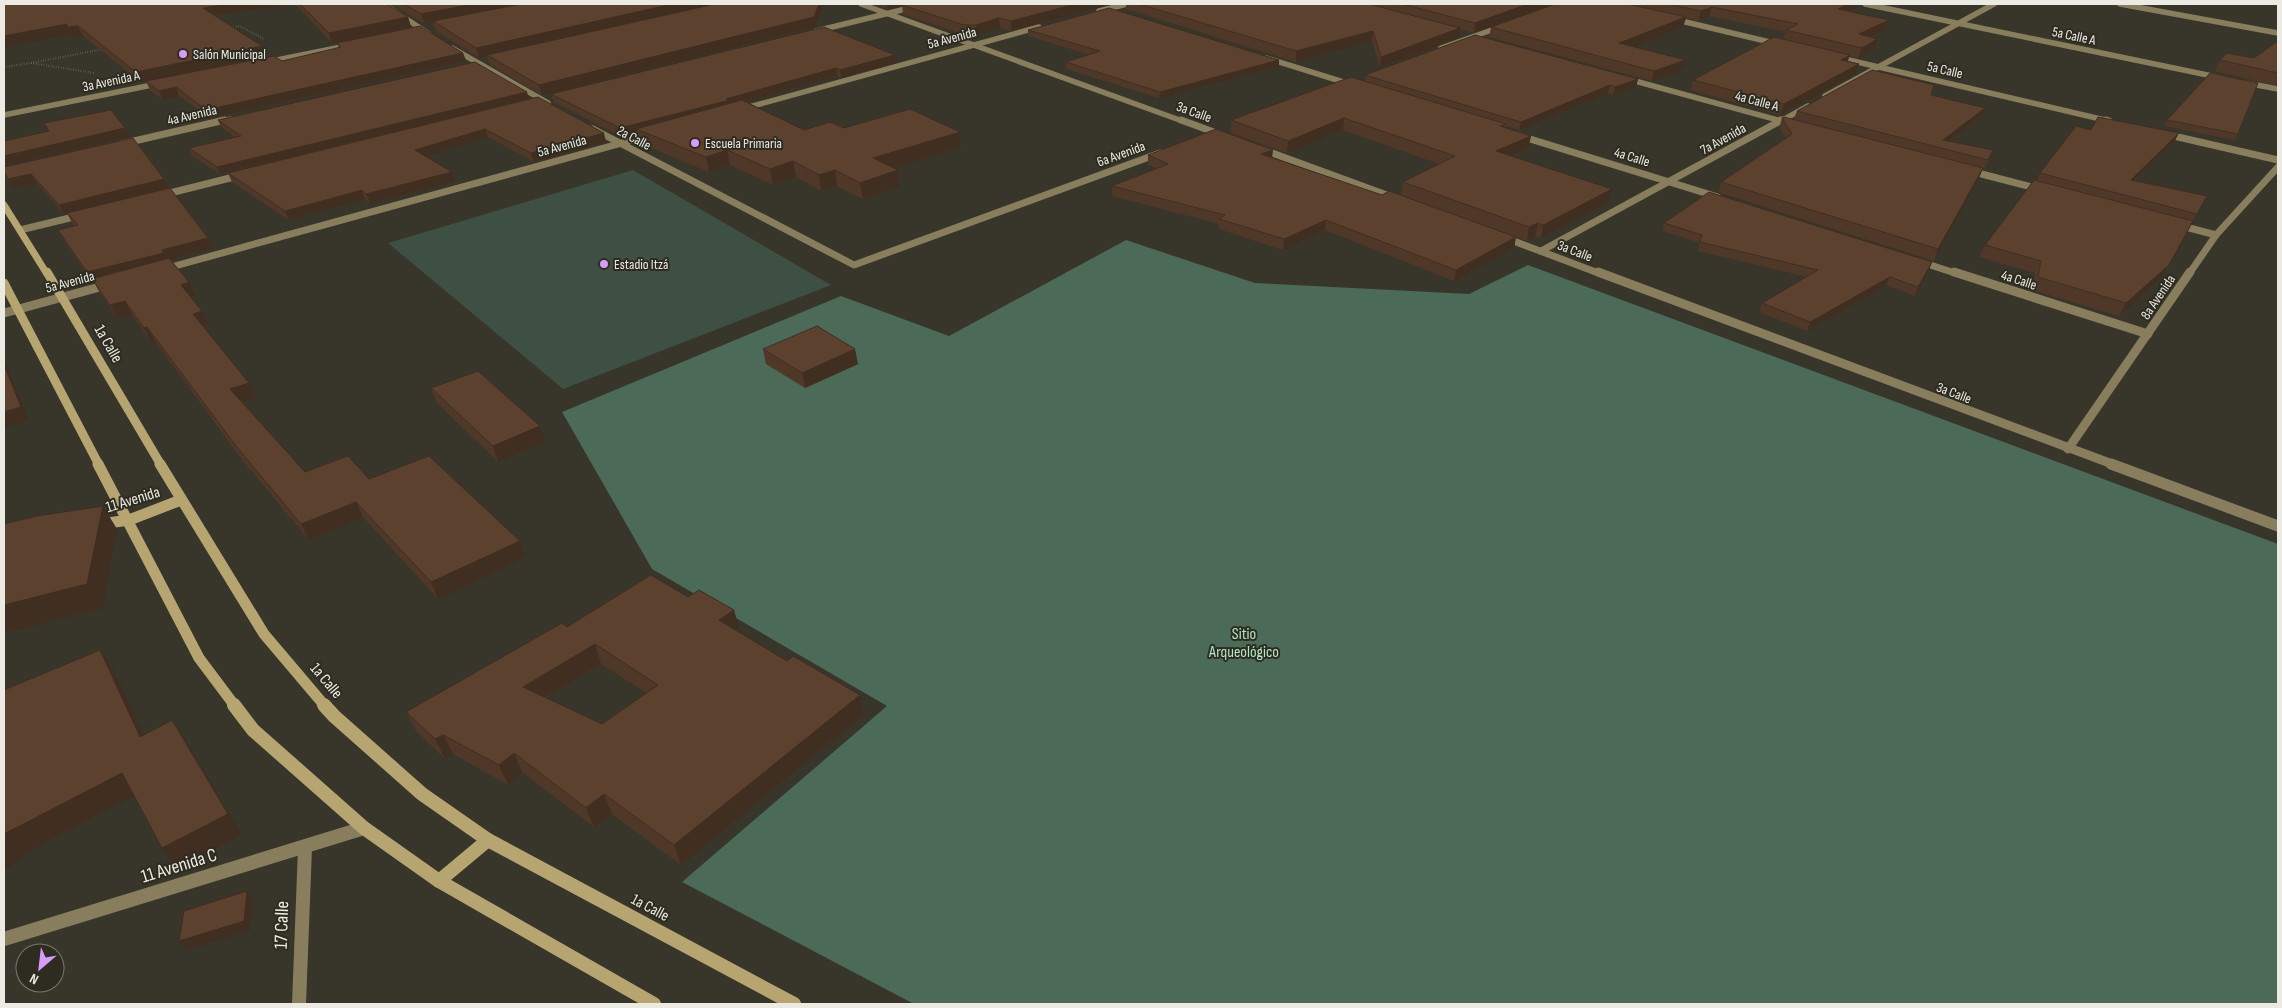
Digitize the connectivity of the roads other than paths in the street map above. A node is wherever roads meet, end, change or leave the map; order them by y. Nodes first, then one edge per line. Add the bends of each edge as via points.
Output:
1 (384, 4) edge
2 (861, 4) edge
3 (926, 4) edge
4 (1126, 4) edge
5 (1865, 4) edge
6 (1994, 4) edge
7 (2120, 4) edge
8 (1108, 9) junction
9 (887, 13) junction
10 (1090, 14) edge
11 (1126, 15) edge
12 (1664, 17) edge
13 (1509, 23) edge
14 (1956, 23) junction
15 (1044, 26) edge
16 (432, 28) edge
17 (423, 30) junction
18 (413, 32) edge
19 (810, 33) edge
20 (2278, 33) edge
21 (1463, 34) edge
22 (1472, 36) junction
23 (438, 39) edge
24 (1491, 42) edge
25 (355, 44) edge
26 (446, 44) edge
27 (972, 45) junction
28 (1790, 46) edge
29 (1436, 50) edge
30 (1255, 55) edge
31 (1828, 55) edge
32 (486, 61) edge
33 (476, 63) junction
34 (258, 64) edge
35 (467, 65) edge
36 (1876, 66) junction
37 (1613, 75) edge
38 (2229, 79) edge
39 (2239, 81) edge
40 (167, 82) edge
41 (1347, 83) junction
42 (1356, 83) edge
43 (1338, 86) edge
44 (2278, 90) edge
45 (543, 100) junction
46 (552, 102) edge
47 (534, 103) edge
48 (732, 112) edge
49 (4, 115) edge
50 (235, 118) edge
51 (1781, 121) junction
52 (2116, 122) edge
53 (584, 125) edge
54 (1801, 126) edge
55 (1224, 129) dead end
56 (2154, 131) edge
57 (656, 133) edge
58 (1215, 133) junction
59 (1509, 133) edge
60 (1206, 136) edge
61 (1234, 140) edge
62 (618, 144) junction
63 (1252, 146) edge
64 (110, 147) edge
65 (1169, 150) edge
66 (2278, 160) edge
67 (2278, 167) edge
68 (1965, 169) edge
69 (252, 173) edge
70 (1671, 182) junction
71 (2052, 192) edge
72 (156, 197) edge
73 (1401, 200) edge
74 (1727, 200) edge
75 (4, 205) edge
76 (88, 214) edge
77 (2168, 223) edge
78 (20, 230) junction
79 (1494, 234) edge
80 (2216, 235) junction
81 (1541, 251) junction
82 (1914, 260) edge
83 (854, 265) joint
84 (158, 271) edge
85 (120, 281) edge
86 (4, 283) edge
87 (62, 297) junction
88 (18, 309) junction
89 (4, 313) edge
90 (2148, 334) junction
91 (2068, 450) junction
92 (181, 500) junction
93 (128, 520) junction
94 (90, 526) edge
95 (2278, 526) edge
96 (364, 828) junction
97 (488, 840) junction
98 (305, 848) junction
99 (439, 881) junction
100 (4, 939) edge
101 (299, 1004) edge
102 (654, 1004) edge
103 (794, 1004) edge

1 - 17 street
2 - 9 street, 3a Calle
3 - 9 street
4 - 8 street
5 - 14 street, 5a Calle A
6 - 14 street, 7a Avenida
7 - 20 street
8 - 10 street
8 - 11 street
9 - 19 street
9 - 27 street, 3a Calle
12 - 28 street
13 - 22 street
14 - 36 street, 7a Avenida
14 - 38 street, 5a Calle A
15 - 27 street, 5a Avenida
16 - 17 street
17 - 18 street
17 - 23 street
21 - 22 street
22 - 24 street
22 - 29 street
25 - 34 street
26 - 33 street
27 - 48 street, 5a Avenida
27 - 58 street, 3a Calle
30 - 41 street
31 - 36 street, 5a Calle
32 - 33 street
33 - 35 street
33 - 45 street
36 - 51 street, 7a Avenida
36 - 52 street, 5a Calle
37 - 51 street, 4a Calle A
39 - 44 street
40 - 49 street, 3a Avenida A
41 - 42 street
41 - 43 street
45 - 46 street
45 - 47 street
50 - 64 street, 4a Avenida
51 - 54 street, 4a Calle A
51 - 70 street, 7a Avenida
53 - 62 street, 2a Calle
55 - 58 street
56 - 66 street
57 - 62 street, 5a Avenida
58 - 60 street
58 - 61 street, 3a Calle
59 - 70 street, 4a Calle
62 - 83 street, 2a Calle
62 - 84 street, 5a Avenida
63 - 73 street
65 - 83 street, 6a Avenida
67 - 80 street, 8a Avenida
68 - 71 street
69 - 72 street
70 - 74 street, 4a Calle
70 - 81 street, 7a Avenida
75 - 78 main road, 1a Calle
76 - 78 street
77 - 80 street
78 - 87 main road, 1a Calle
79 - 81 street, 3a Calle
80 - 90 street, 8a Avenida
81 - 91 street, 3a Calle
82 - 90 street, 4a Calle
85 - 87 street, 5a Avenida
86 - 88 main road
87 - 88 street, 5a Avenida
87 - 92 main road, 1a Calle
88 - 89 street, 5a Avenida
88 - 93 main road
90 - 91 street, 8a Avenida
91 - 95 street, 3a Calle
92 - 93 main road, 11 Avenida
92 - 97 main road, 1a Calle via 264,634 334,716 422,794
93 - 94 main road, 11 Avenida
93 - 96 main road via 199,658 253,730
96 - 98 street, 11 Avenida C
96 - 99 main road
97 - 99 main road
97 - 103 main road, 1a Calle
98 - 100 street, 11 Avenida C
98 - 101 street, 17 Calle
99 - 102 main road

